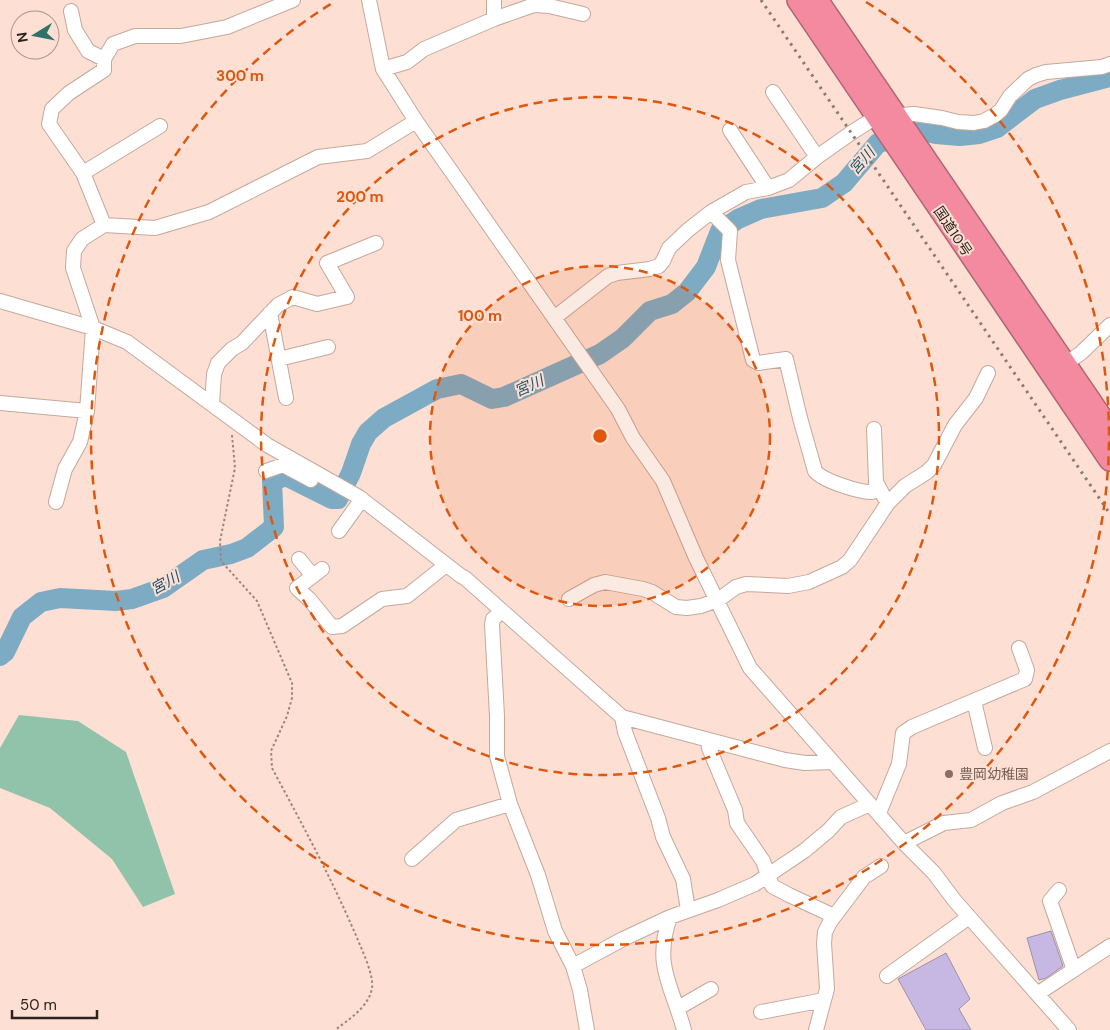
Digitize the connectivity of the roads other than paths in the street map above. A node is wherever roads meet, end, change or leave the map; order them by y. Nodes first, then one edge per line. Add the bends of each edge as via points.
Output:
1 (293, 0) edge
2 (369, 0) edge
3 (494, 0) edge
4 (798, 0) edge
5 (817, 0) edge
6 (72, 11) dead end
7 (583, 14) dead end
8 (494, 19) junction
9 (104, 59) junction
10 (1110, 64) edge
11 (383, 69) junction
12 (774, 92) dead end
13 (886, 117) junction
14 (416, 121) junction
15 (160, 126) dead end
16 (730, 130) dead end
17 (817, 156) junction
18 (83, 172) junction
19 (768, 188) junction
20 (711, 212) junction
21 (104, 226) junction
22 (376, 244) dead end
23 (0, 300) edge
24 (270, 313) junction
25 (554, 318) junction
26 (1110, 325) edge
27 (93, 328) junction
28 (328, 348) dead end
29 (278, 359) junction
30 (1058, 369) junction
31 (988, 373) dead end
32 (286, 398) dead end
33 (0, 402) edge
34 (212, 404) junction
35 (87, 411) junction
36 (874, 429) dead end
37 (1110, 430) edge
38 (1110, 460) edge
39 (266, 471) dead end
40 (331, 480) junction
41 (878, 490) junction
42 (361, 498) junction
43 (56, 502) dead end
44 (888, 503) junction
45 (338, 532) dead end
46 (299, 559) dead end
47 (446, 565) junction
48 (569, 599) dead end
49 (718, 600) junction
50 (502, 611) junction
51 (1019, 648) dead end
52 (974, 701) junction
53 (622, 718) junction
54 (708, 740) junction
55 (985, 748) dead end
56 (1110, 750) edge
57 (833, 762) junction
58 (510, 804) junction
59 (874, 808) junction
60 (904, 843) junction
61 (412, 859) dead end
62 (881, 866) dead end
63 (768, 877) junction
64 (1059, 890) dead end
65 (688, 910) junction
66 (834, 916) junction
67 (670, 917) junction
68 (969, 917) junction
69 (1110, 946) edge
70 (573, 966) junction
71 (1074, 970) junction
72 (887, 976) dead end
73 (710, 990) dead end
74 (1037, 994) junction
75 (824, 1000) junction
76 (678, 1008) junction
77 (762, 1012) dead end
78 (587, 1030) edge
79 (684, 1030) edge
80 (816, 1030) edge
81 (1069, 1030) edge

1 - 9 street via 227,27 181,36 135,36 113,44
2 - 11 street
3 - 8 street
4 - 13 highway, 国道10号
5 - 13 highway, 国道10号
6 - 9 street via 75,30 88,51
7 - 8 street via 534,5
8 - 11 street via 424,49 407,62
9 - 18 street via 104,70 52,108 49,124
10 - 13 street via 1036,75 1010,96 995,115 984,121 958,122 914,114
11 - 14 street
12 - 17 street
13 - 17 street via 851,132
13 - 30 highway, 国道10号
14 - 21 street via 366,151 318,157 209,212 155,228
14 - 25 street
15 - 18 street
16 - 19 street
17 - 19 street via 789,180
18 - 21 street
19 - 20 street via 746,192
20 - 25 street via 669,248 659,266 608,276
20 - 41 street via 730,230 728,260 753,360 758,363 786,359 816,472 830,482 871,492
21 - 27 street via 82,239 74,251 73,268
22 - 24 street via 326,263 347,297 317,304 292,298
23 - 27 street
24 - 29 street
24 - 34 street via 218,363
25 - 49 street via 618,409 633,438 663,481
26 - 30 street via 1082,353
27 - 34 street via 127,342
27 - 35 street
28 - 29 street
29 - 32 street
30 - 37 highway, 国道10号
30 - 38 highway, 国道10号
31 - 44 street via 934,465
33 - 35 street
34 - 40 street via 267,445
35 - 43 street via 80,442 65,469
36 - 41 street
39 - 40 street via 284,465 315,482
40 - 42 street
41 - 44 street
42 - 45 street
42 - 47 street
44 - 49 street via 850,560 842,566 800,584 746,584
46 - 47 street via 318,572 297,588 332,627 342,626 382,599 407,596
47 - 50 street
48 - 49 street via 605,582 652,592 676,607 701,606
49 - 57 street via 750,668
50 - 53 street
50 - 58 street via 492,625 497,756
51 - 52 street via 1027,670 1025,679
52 - 55 street
52 - 59 street via 904,733 899,764
53 - 54 street
53 - 65 street via 663,837 683,879
54 - 57 street via 786,760
54 - 63 street via 737,823 763,861
56 - 60 street via 1033,792 1002,803 972,820 944,823
57 - 59 street
58 - 61 street via 456,820
58 - 70 street via 538,875 555,931
59 - 60 street
59 - 63 street via 841,817 828,831
60 - 68 street via 934,873
62 - 66 street via 864,877
63 - 65 street
63 - 66 street via 772,886
64 - 71 street via 1050,901
65 - 67 street
66 - 75 street via 824,943 827,989
67 - 70 street
67 - 76 street via 662,948 663,963
68 - 72 street
68 - 74 street
69 - 71 street
70 - 78 street
71 - 74 street
73 - 76 street
74 - 81 street
75 - 77 street
75 - 80 street
76 - 79 street

